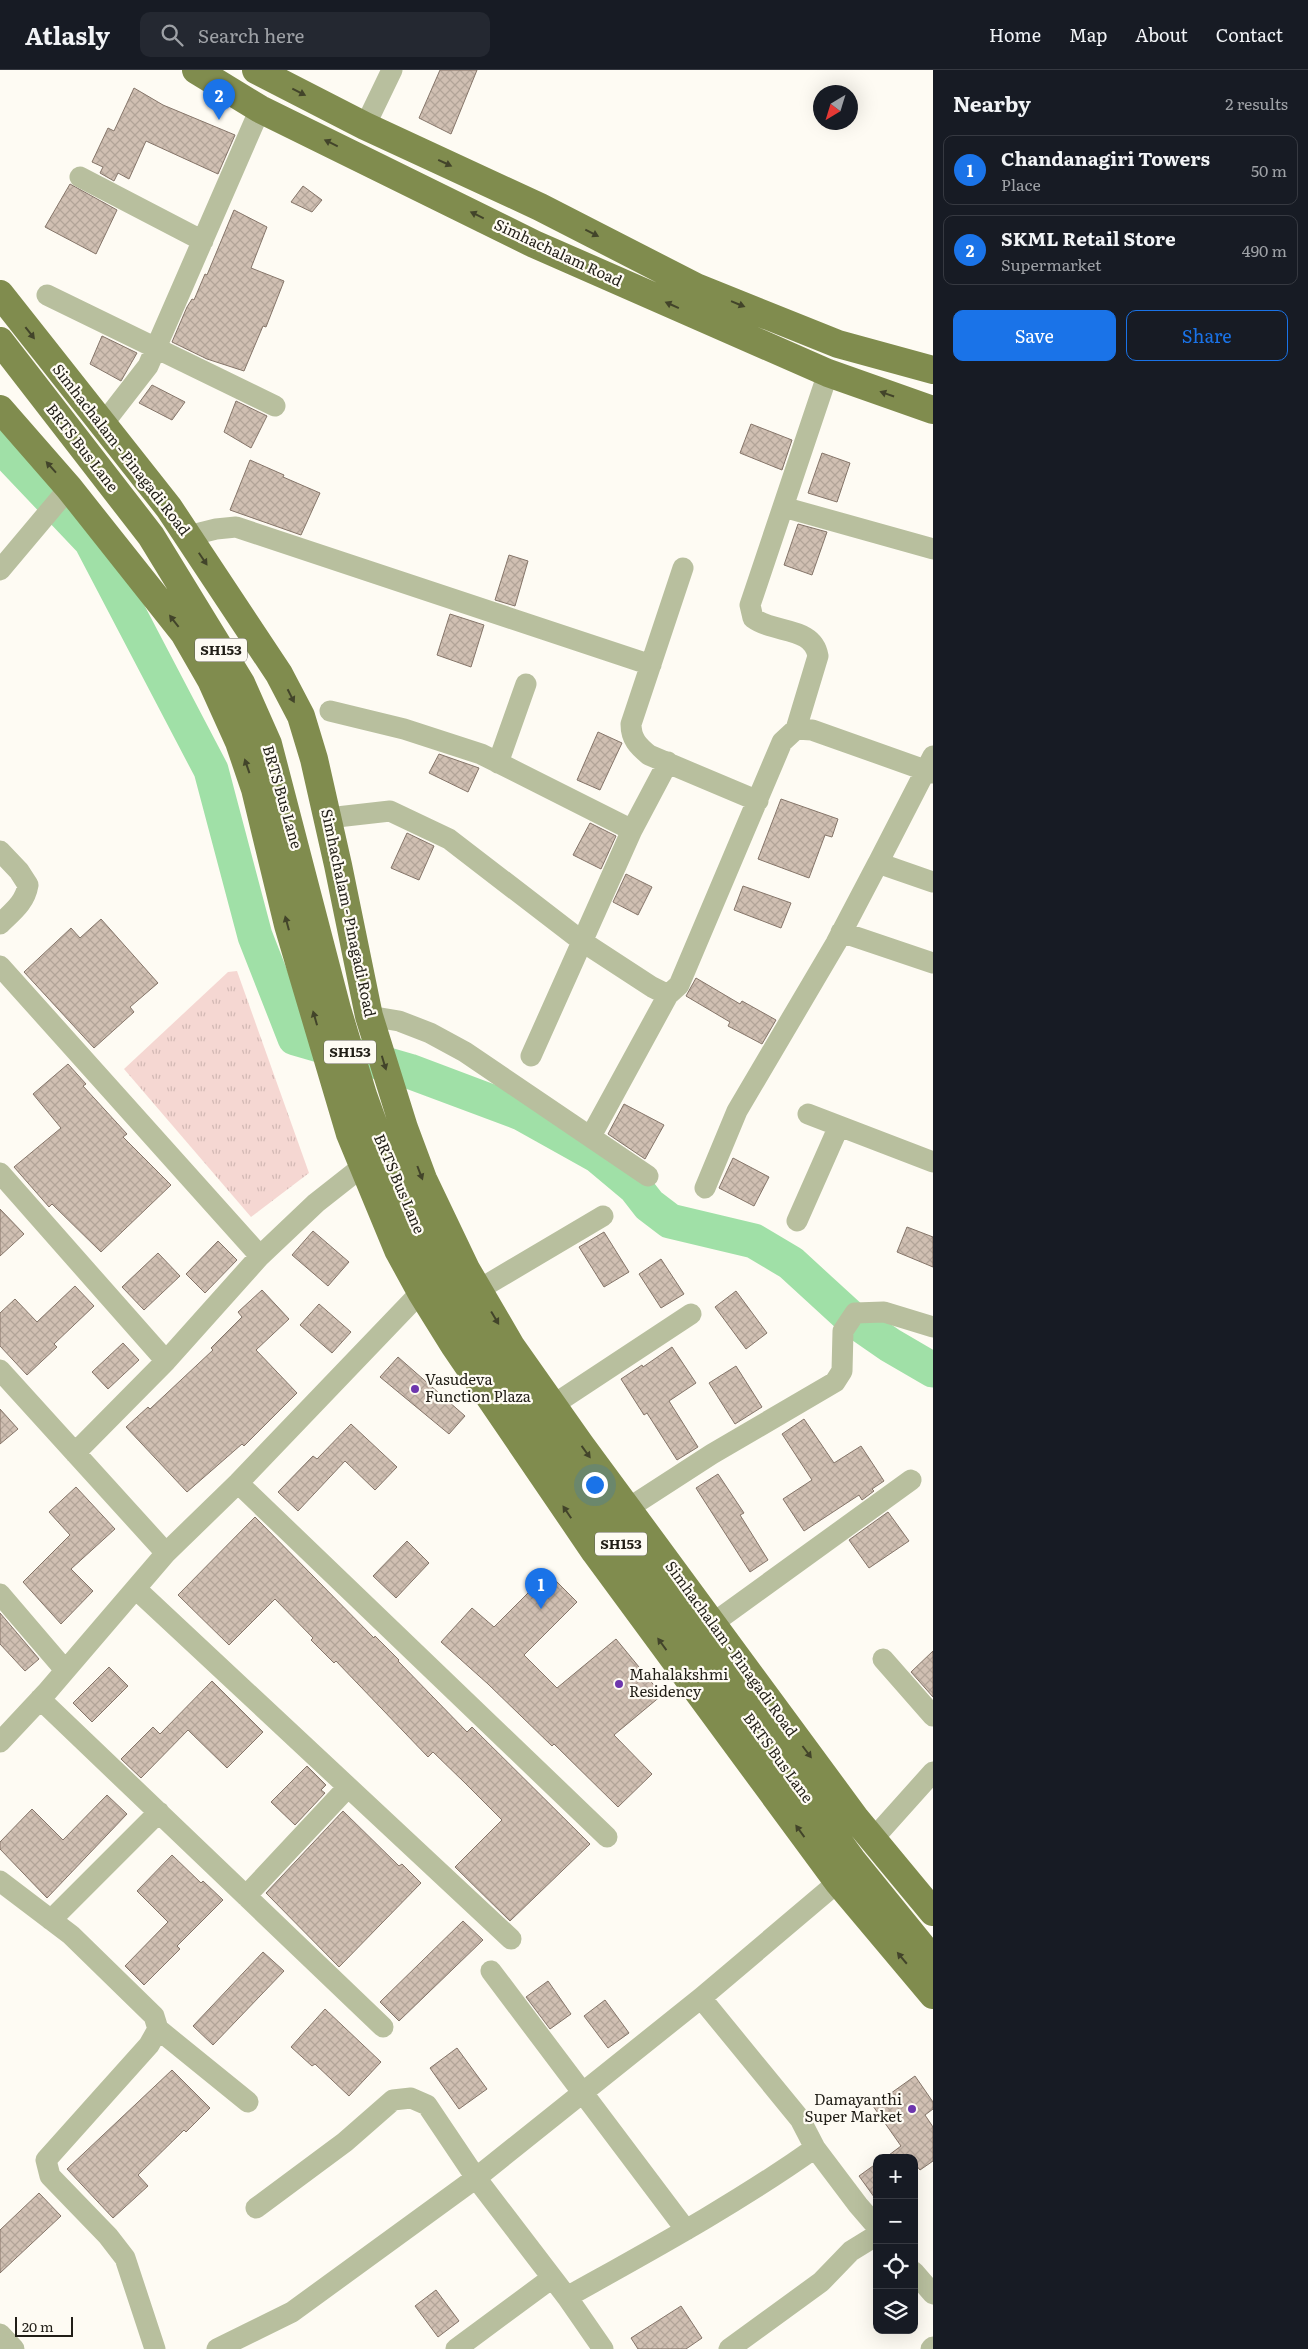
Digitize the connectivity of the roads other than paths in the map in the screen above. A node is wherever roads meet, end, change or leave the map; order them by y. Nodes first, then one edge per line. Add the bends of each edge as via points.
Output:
1 (256, 70) edge
2 (392, 70) edge
3 (207, 73) edge
4 (260, 109) junction
5 (365, 126) junction
6 (80, 176) dead end
7 (203, 241) junction
8 (0, 294) edge
9 (47, 295) dead end
10 (0, 341) edge
11 (838, 344) junction
12 (156, 347) junction
13 (933, 370) edge
14 (828, 373) junction
15 (275, 406) dead end
16 (0, 410) edge
17 (933, 410) edge
18 (103, 424) junction
19 (69, 488) junction
20 (783, 507) junction
21 (188, 536) junction
22 (933, 549) edge
23 (5, 564) edge
24 (683, 568) dead end
25 (651, 665) junction
26 (526, 684) dead end
27 (330, 711) dead end
28 (796, 729) junction
29 (668, 762) junction
30 (498, 763) junction
31 (931, 767) edge
32 (758, 801) junction
33 (328, 818) junction
34 (632, 830) junction
35 (0, 851) edge
36 (878, 862) junction
37 (933, 882) edge
38 (0, 924) edge
39 (841, 932) junction
40 (583, 942) junction
41 (933, 962) edge
42 (0, 966) edge
43 (668, 995) junction
44 (369, 1016) junction
45 (531, 1056) dead end
46 (808, 1114) dead end
47 (839, 1126) junction
48 (591, 1136) junction
49 (933, 1162) edge
50 (363, 1166) junction
51 (0, 1172) edge
52 (648, 1176) dead end
53 (705, 1188) dead end
54 (603, 1216) dead end
55 (797, 1221) dead end
56 (260, 1256) junction
57 (478, 1290) junction
58 (421, 1292) junction
59 (691, 1314) dead end
60 (933, 1327) edge
61 (166, 1360) junction
62 (0, 1370) edge
63 (553, 1405) junction
64 (75, 1453) junction
65 (911, 1480) dead end
66 (238, 1483) junction
67 (627, 1509) junction
68 (166, 1553) junction
69 (136, 1589) junction
70 (0, 1594) edge
71 (712, 1624) junction
72 (883, 1659) dead end
73 (65, 1670) junction
74 (40, 1699) junction
75 (933, 1716) edge
76 (0, 1742) edge
77 (933, 1772) edge
78 (348, 1787) junction
79 (159, 1812) junction
80 (607, 1837) dead end
81 (873, 1840) junction
82 (0, 1881) edge
83 (838, 1882) junction
84 (246, 1896) junction
85 (933, 1912) edge
86 (51, 1920) junction
87 (511, 1940) dead end
88 (933, 1960) edge
89 (491, 1971) dead end
90 (933, 1996) edge
91 (701, 1998) junction
92 (383, 2027) dead end
93 (158, 2029) junction
94 (583, 2093) junction
95 (248, 2102) dead end
96 (815, 2148) junction
97 (476, 2178) junction
98 (256, 2208) dead end
99 (873, 2222) edge
100 (686, 2230) junction
101 (873, 2237) edge
102 (918, 2277) edge
103 (552, 2278) junction
104 (933, 2294) edge
105 (567, 2297) junction
106 (0, 2334) edge
107 (14, 2349) edge
108 (155, 2349) edge
109 (217, 2349) edge
110 (456, 2349) edge
111 (603, 2349) edge
112 (729, 2349) edge

1 -> 5 main road
2 - 5 street
3 - 4 main road, Simhachalam Road
4 - 7 street
14 -> 4 main road, Simhachalam Road via 534,244
5 -> 11 main road via 540,207 696,287
6 - 7 street
7 - 12 street
8 -> 18 main road, Simhachalam - Pinagadi Road
9 - 12 street
10 - 88 main road, BRTS Bus Lane / SH153 via 150,536 241,684 268,744 363,1095 382,1148 433,1262 490,1359 597,1511 852,1860
11 - 13 main road
11 - 14 main road
12 - 15 street
12 - 18 street via 148,366
17 -> 14 main road, Simhachalam Road
14 - 20 street
19 -> 16 main road
18 - 21 main road, Simhachalam - Pinagadi Road
19 - 23 street
50 -> 19 main road via 328,1065 288,925 255,788 239,742 211,680 184,633
20 - 22 street
20 - 28 street via 750,605 753,618 763,625 800,634 816,647 818,656
21 - 25 street via 236,527
21 -> 33 main road, Simhachalam - Pinagadi Road via 279,674 301,716
24 - 25 street
25 - 29 street via 631,724 631,735 644,750
26 - 30 street
27 - 30 street via 404,729 481,754
28 - 31 street via 812,730
28 - 32 street via 782,742
29 - 32 street
29 - 34 street
30 - 34 street
31 - 36 street
32 - 43 street via 679,985
33 - 40 street via 390,811 426,826 449,838
33 - 44 main road, Simhachalam - Pinagadi Road
34 - 40 street
35 - 38 street via 28,885 26,896
36 - 37 street
36 - 39 street
39 - 41 street
39 - 53 street via 737,1111
40 - 43 street
40 - 45 street
42 - 56 street
43 - 48 street
44 - 48 street via 400,1022 458,1048
44 -> 57 main road, Simhachalam - Pinagadi Road via 422,1180
46 - 47 street
47 - 49 street
47 - 55 street
48 - 52 street
50 - 56 street via 316,1203
50 - 58 main road via 398,1250
51 - 61 street
54 - 57 street
56 - 61 street
57 -> 63 main road, Simhachalam - Pinagadi Road via 511,1346
58 - 66 street
83 -> 58 main road via 595,1552
59 - 63 street
60 - 67 street via 884,1312 855,1313 843,1331 842,1371 835,1382 712,1454
61 - 64 street
62 - 64 street
63 -> 67 main road, Simhachalam - Pinagadi Road
64 - 68 street
65 - 71 street
66 - 68 street
66 - 80 street
67 - 71 main road, Simhachalam - Pinagadi Road
68 - 69 street
69 - 73 street
69 - 78 street
70 - 73 street
71 -> 81 main road, Simhachalam - Pinagadi Road
72 - 75 street
73 - 74 street
74 - 76 street
74 - 79 street
77 - 81 street
78 - 84 street
78 - 87 street
79 - 84 street
79 - 86 street
81 - 85 main road, Simhachalam - Pinagadi Road
82 - 86 street
90 -> 83 main road
83 - 91 street
84 - 92 street
86 - 93 street via 71,1935 154,2016
89 - 94 street
91 - 94 street
91 - 96 street via 800,2120
93 - 95 street
93 - 108 street via 149,2045 46,2160 50,2176 125,2258
94 - 97 street
94 - 100 street
96 - 99 street
96 - 100 street
97 - 98 street via 427,2105 411,2098 393,2100 345,2142
97 - 103 street
97 - 109 street via 292,2312
100 - 105 street
101 - 112 street via 851,2251 821,2282
102 - 104 street
103 - 105 street
103 - 110 street
105 - 111 street
106 - 107 street

